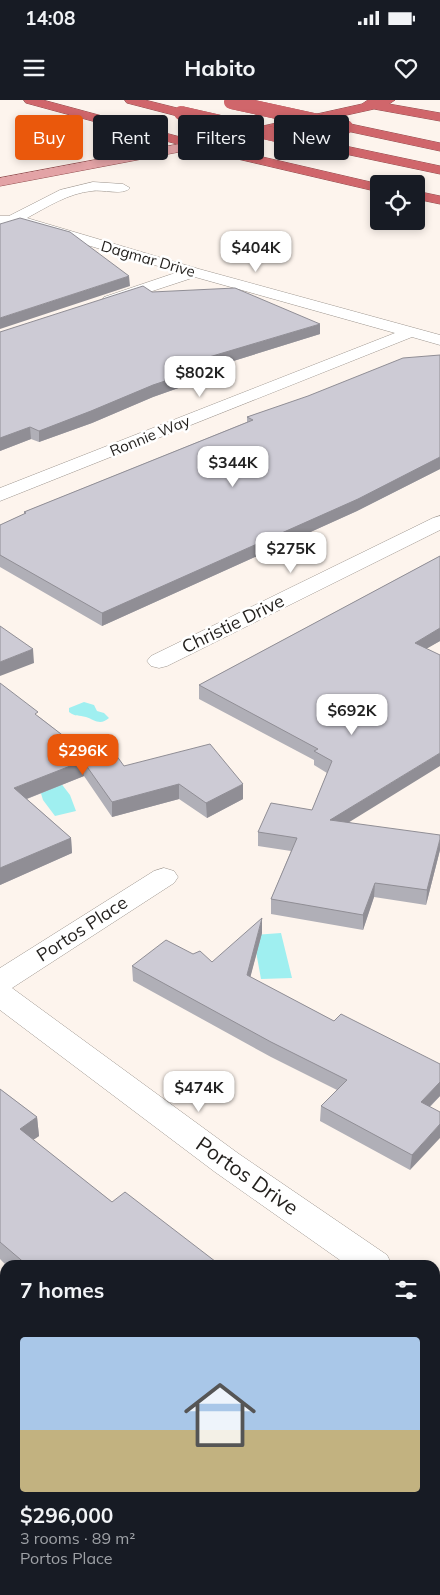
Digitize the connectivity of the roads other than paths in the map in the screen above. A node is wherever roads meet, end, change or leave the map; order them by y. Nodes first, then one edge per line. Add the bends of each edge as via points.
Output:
1 (30, 100) edge
2 (131, 100) edge
3 (342, 100) edge
4 (389, 100) edge
5 (227, 101) edge
6 (298, 102) dead end
7 (374, 105) junction
8 (440, 117) edge
9 (93, 118) edge
10 (264, 129) edge
11 (168, 133) edge
12 (440, 147) edge
13 (178, 148) edge
14 (259, 160) edge
15 (440, 170) edge
16 (0, 182) edge
17 (370, 186) edge
18 (123, 188) dead end
19 (425, 197) edge
20 (440, 200) edge
21 (6, 220) edge
22 (194, 272) junction
23 (92, 306) edge
24 (411, 332) junction
25 (440, 340) edge
26 (0, 495) edge
27 (440, 522) edge
28 (159, 660) dead end
29 (164, 876) dead end
30 (0, 982) edge
31 (0, 995) edge
32 (367, 1260) edge

1 - 9 highway
2 - 15 highway, bridge
3 - 7 highway
4 - 7 highway
5 - 12 highway, bridge
6 - 11 highway
7 - 8 highway
7 - 10 highway
13 - 16 main road
14 - 17 highway
18 - 21 street via 91,187 63,193
19 - 20 highway
21 - 22 street, Dagmar Drive via 24,222
22 - 23 street
22 - 24 street, Dagmar Drive
24 - 25 street, Dagmar Drive
24 - 26 street, Ronnie Way
27 - 28 street, Christie Drive
29 - 30 street, Portos Place
31 - 32 street, Portos Drive via 227,1163

